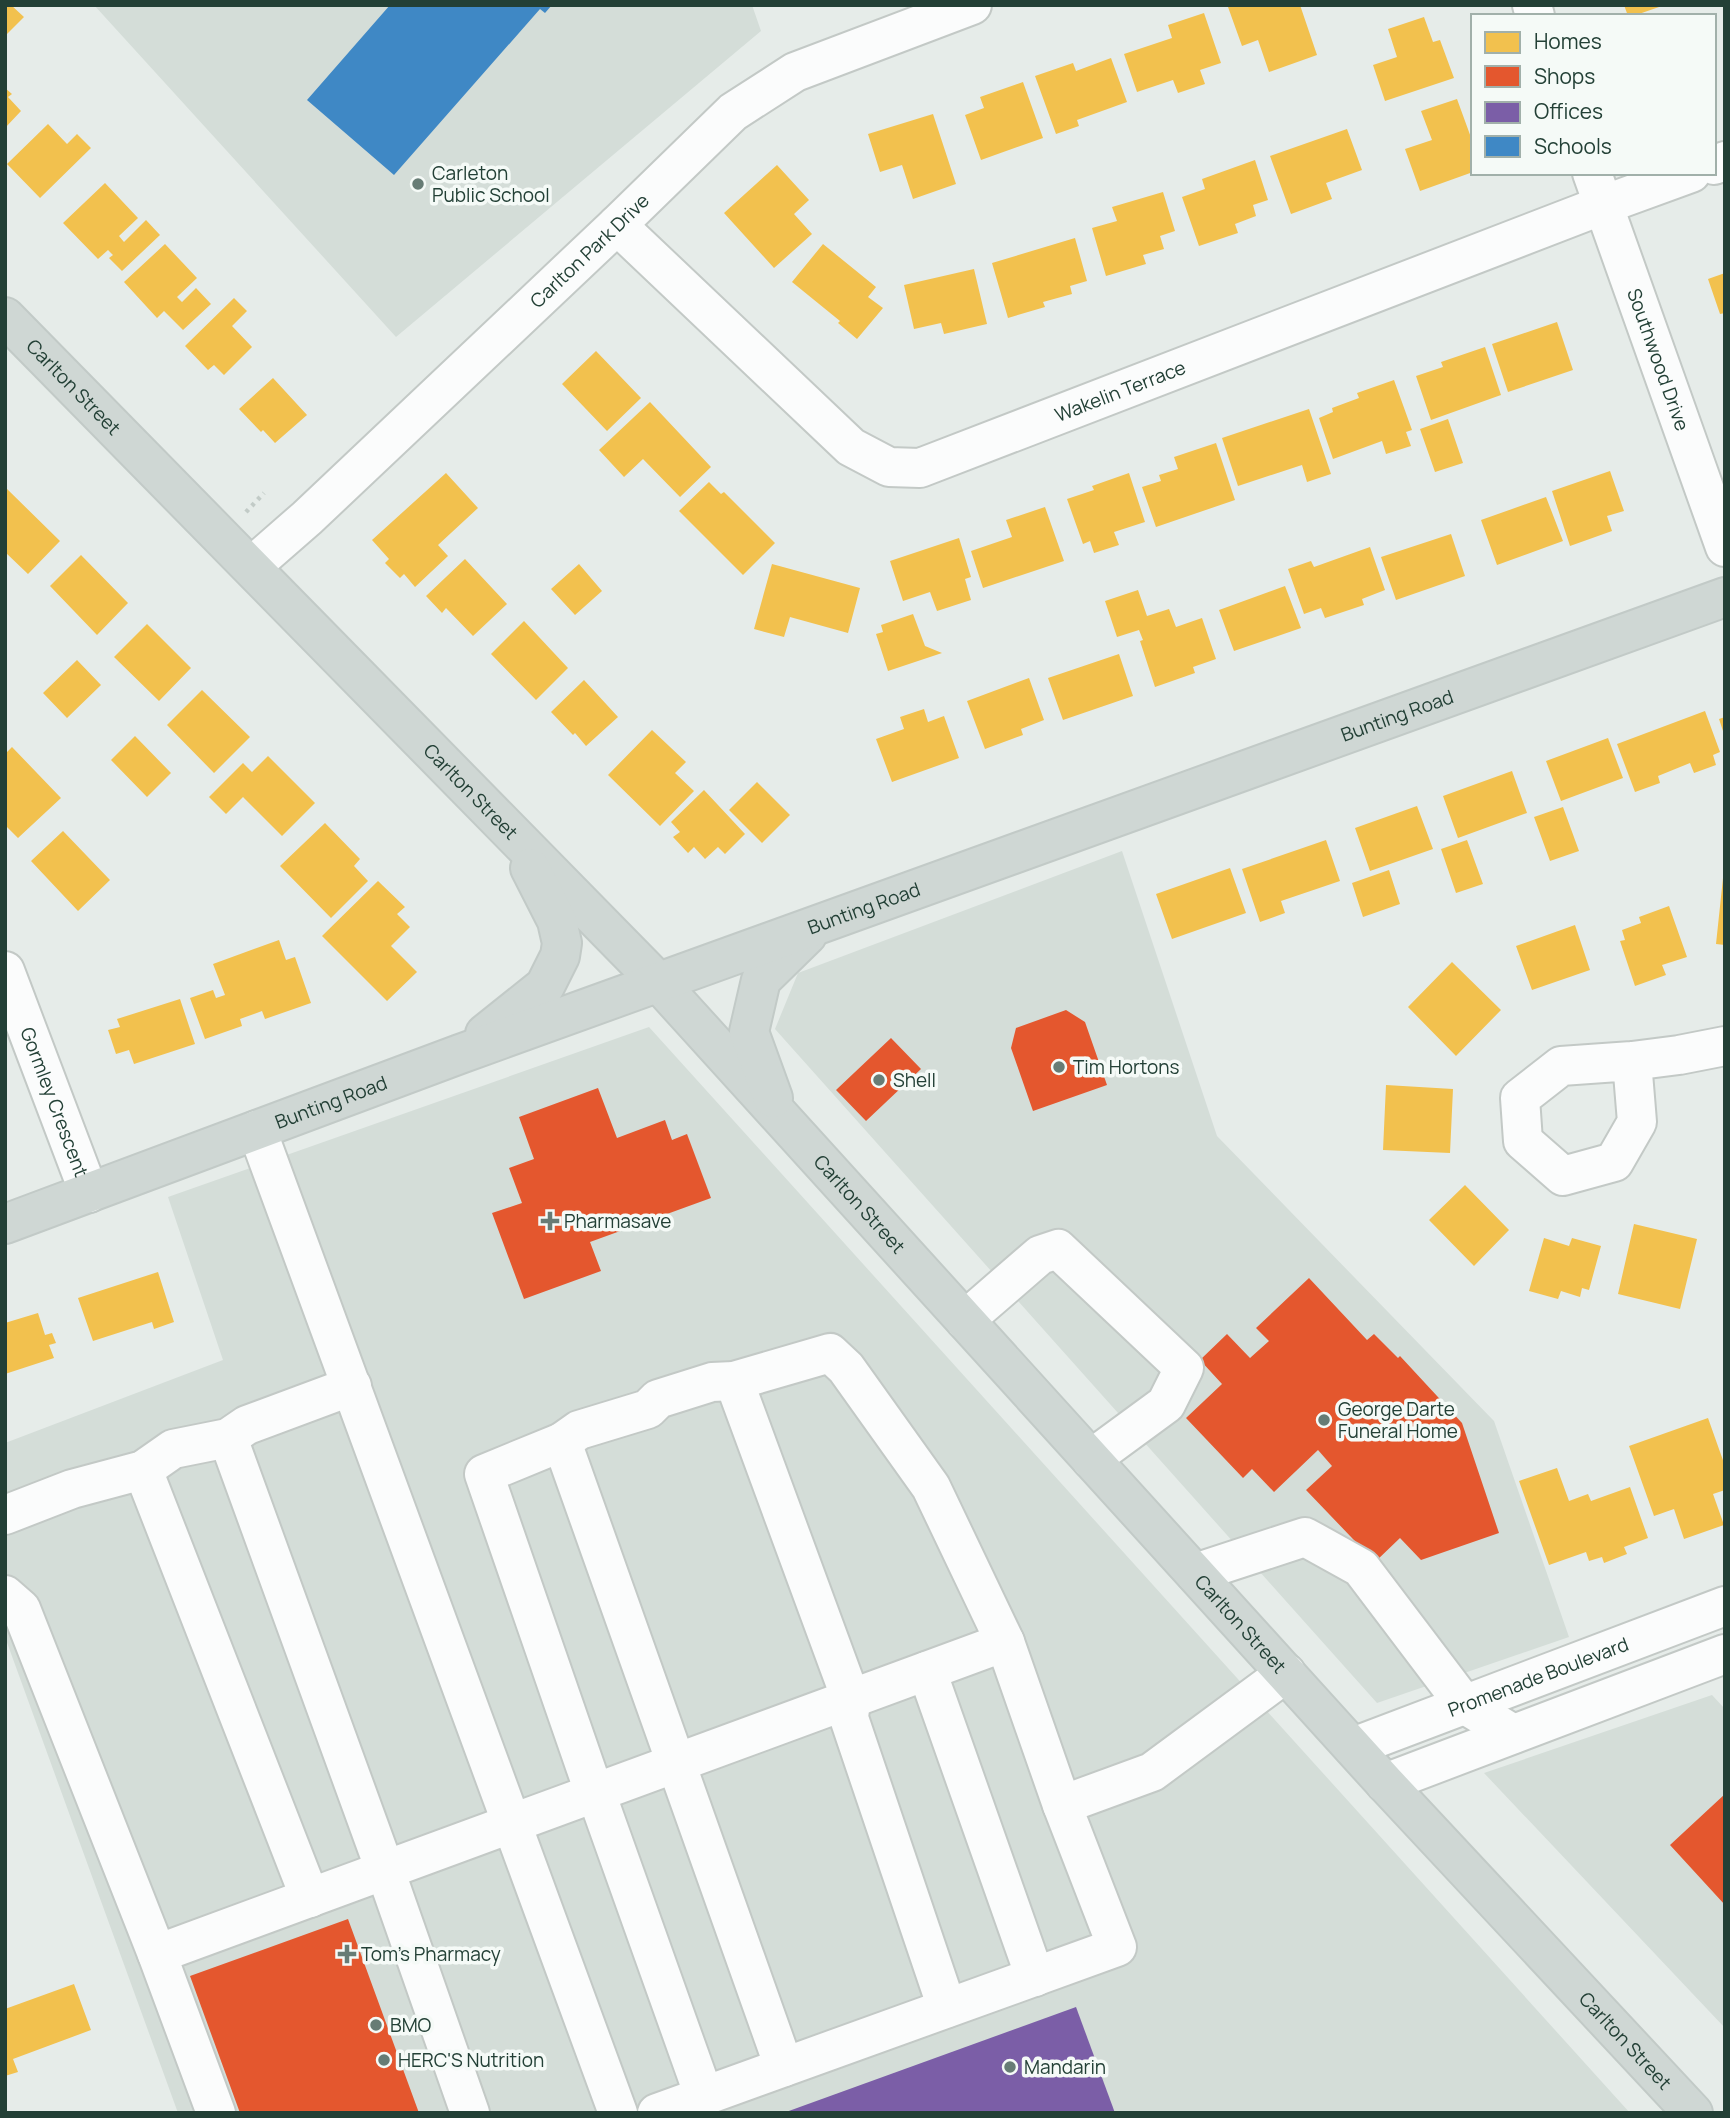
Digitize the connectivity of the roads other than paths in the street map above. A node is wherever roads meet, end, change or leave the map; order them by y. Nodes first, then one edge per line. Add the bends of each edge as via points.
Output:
1 (972, 5) edge
2 (1679, 175) edge
3 (1597, 189) edge
4 (617, 225) junction
5 (5, 317) edge
6 (1725, 547) edge
7 (252, 566) junction
8 (1725, 597) edge
9 (514, 835) junction
10 (816, 926) junction
11 (5, 971) edge
12 (659, 983) junction
13 (1725, 1046) edge
14 (460, 1054) junction
15 (1632, 1061) dead end
16 (778, 1114) junction
17 (257, 1130) junction
18 (89, 1193) junction
19 (5, 1224) edge
20 (965, 1320) junction
21 (734, 1381) junction
22 (352, 1386) junction
23 (228, 1438) junction
24 (562, 1442) junction
25 (1091, 1459) junction
26 (143, 1470) junction
27 (5, 1515) edge
28 (1195, 1573) junction
29 (5, 1595) edge
30 (1725, 1606) edge
31 (1005, 1642) junction
32 (1725, 1654) edge
33 (926, 1671) junction
34 (1286, 1673) junction
35 (851, 1699) junction
36 (1467, 1704) junction
37 (1513, 1734) junction
38 (1353, 1747) junction
39 (676, 1763) junction
40 (1385, 1783) junction
41 (596, 1793) junction
42 (1062, 1805) junction
43 (513, 1824) junction
44 (385, 1870) junction
45 (310, 1898) junction
46 (157, 1954) junction
47 (1035, 1977) junction
48 (947, 2008) junction
49 (784, 2067) junction
50 (704, 2096) junction
51 (216, 2113) edge
52 (470, 2113) edge
53 (618, 2113) edge
54 (657, 2113) edge
55 (1693, 2113) edge

1 - 4 street, Carlton Park Drive via 795,72 733,112
2 - 3 street, Wakelin Terrace
3 - 4 street, Wakelin Terrace via 920,468 889,467 851,447
3 - 6 street, Southwood Drive
4 - 7 street, Carlton Park Drive
5 - 7 main road, Carlton Street
7 - 9 main road, Carlton Street
8 - 10 main road, Bunting Road
9 - 12 main road, Carlton Street
9 - 14 main road via 557,921 560,956 545,986
10 - 12 main road, Bunting Road
10 - 16 main road via 761,980 749,1032
11 - 18 street, Gormley Crescent
12 - 14 main road, Bunting Road
12 - 16 main road, Carlton Street
13 - 15 street
14 - 17 main road, Bunting Road
16 - 20 main road, Carlton Street
17 - 18 main road, Bunting Road
17 - 22 street
18 - 19 main road, Bunting Road
20 - 25 main road, Carlton Street
20 - 25 street via 1040,1255 1058,1248 1184,1368 1166,1404
21 - 24 street via 712,1382 658,1399 648,1409 579,1430
21 - 31 street via 830,1353 846,1368 931,1488
21 - 35 street
22 - 23 street via 247,1425
22 - 43 street
23 - 26 street via 173,1449
23 - 44 street
24 - 39 street
24 - 41 street via 484,1474
25 - 28 main road, Carlton Street
26 - 27 street via 72,1489
26 - 45 street
28 - 34 main road, Carlton Street
28 - 36 street via 1305,1538 1361,1568
29 - 46 street via 21,1609
30 - 36 street, Promenade Boulevard
31 - 33 street
31 - 42 street
32 - 37 street
33 - 35 street
33 - 47 street
34 - 38 main road, Carlton Street
34 - 42 street via 1152,1772
35 - 39 street
35 - 48 street via 849,1718
36 - 37 street
36 - 38 street, Promenade Boulevard
37 - 40 street
38 - 40 main road, Carlton Street
39 - 41 street
39 - 49 street
40 - 55 main road, Carlton Street
41 - 43 street
41 - 50 street
42 - 47 street via 1117,1947
43 - 44 street
43 - 53 street
44 - 45 street
44 - 52 street
45 - 46 street
46 - 51 street
47 - 48 street
48 - 49 street
49 - 50 street
50 - 54 street

